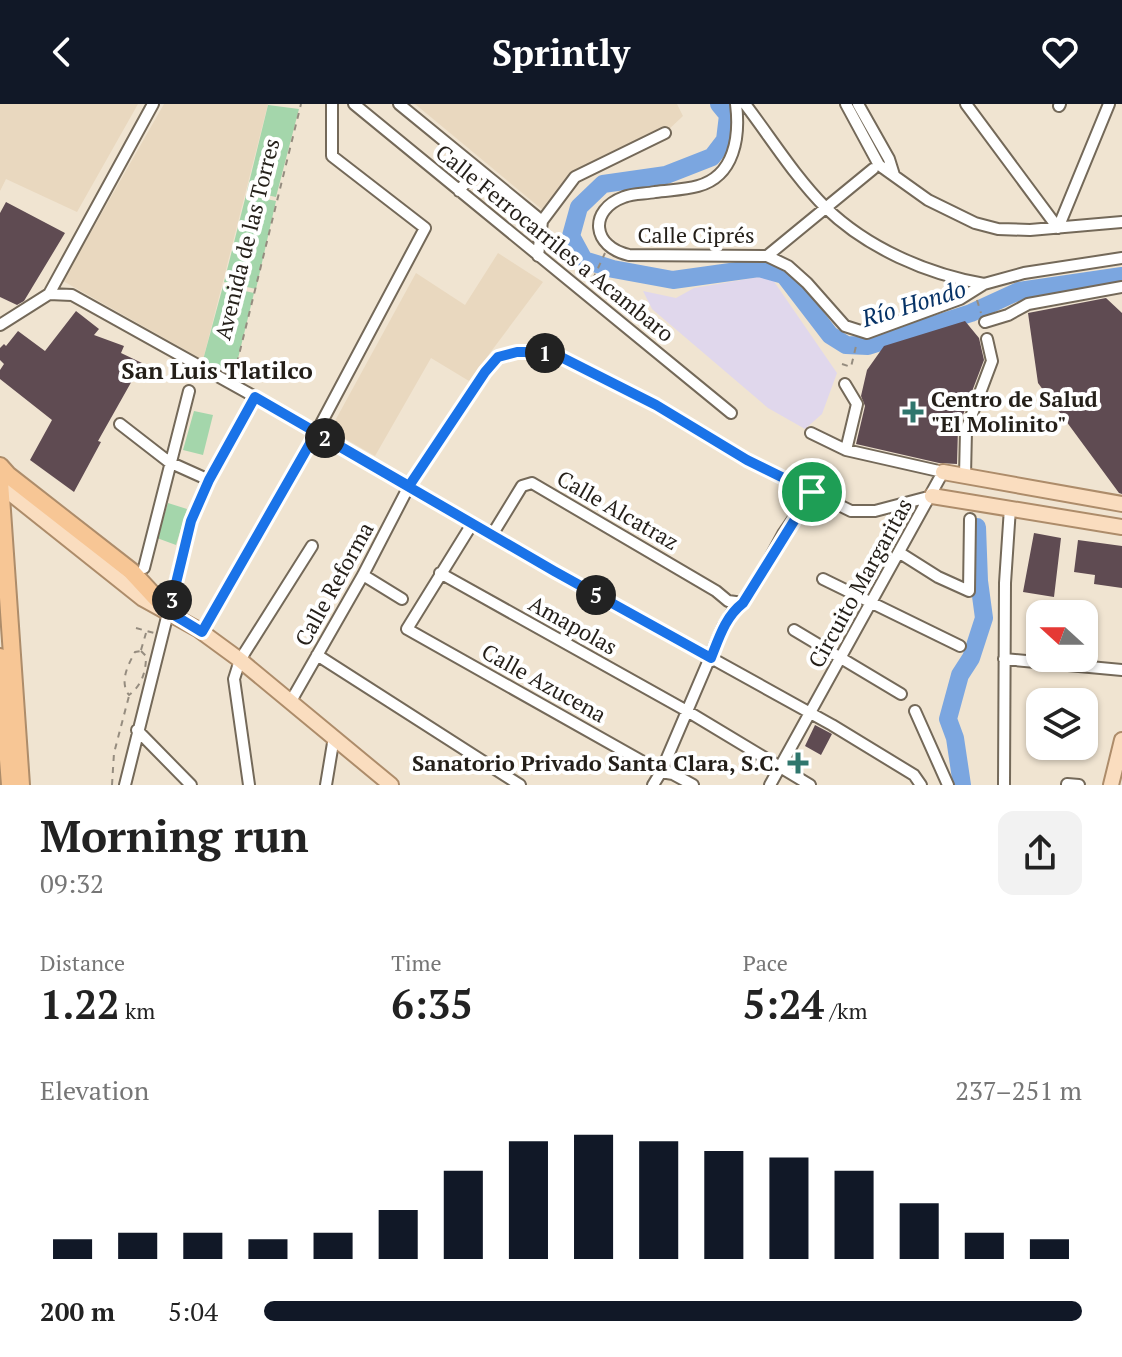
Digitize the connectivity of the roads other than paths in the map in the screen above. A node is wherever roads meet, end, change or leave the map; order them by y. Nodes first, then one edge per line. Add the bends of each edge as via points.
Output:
1 (153, 104) edge
2 (332, 104) edge
3 (354, 104) edge
4 (399, 104) edge
5 (736, 104) edge
6 (745, 104) edge
7 (846, 104) edge
8 (858, 104) edge
9 (966, 104) edge
10 (1109, 104) edge
11 (665, 133) dead end
12 (477, 168) junction
13 (873, 169) dead end
14 (894, 175) junction
15 (459, 191) junction
16 (826, 207) junction
17 (542, 221) junction
18 (1122, 222) edge
19 (1058, 228) junction
20 (538, 256) junction
21 (767, 256) junction
22 (1122, 258) edge
23 (984, 284) junction
24 (1122, 287) edge
25 (49, 294) junction
26 (984, 321) road end
27 (0, 325) edge
28 (987, 339) dead end
29 (845, 384) dead end
30 (189, 391) dead end
31 (255, 397) junction
32 (731, 413) dead end
33 (120, 424) dead end
34 (317, 430) junction
35 (811, 433) dead end
36 (846, 450) junction
37 (169, 462) junction
38 (0, 466) edge
39 (943, 472) junction
40 (965, 476) junction
41 (209, 480) junction
42 (1, 486) edge
43 (409, 486) junction
44 (812, 492) junction
45 (932, 496) junction
46 (1122, 504) edge
47 (1010, 508) junction
48 (970, 519) dead end
49 (472, 524) junction
50 (1122, 527) edge
51 (492, 535) junction
52 (312, 546) dead end
53 (900, 553) junction
54 (137, 570) junction
55 (440, 573) junction
56 (762, 573) road end
57 (363, 575) junction
58 (823, 579) dead end
59 (0, 591) edge
60 (402, 599) dead end
61 (872, 603) junction
62 (169, 612) junction
63 (794, 630) dead end
64 (202, 632) junction
65 (960, 646) dead end
66 (4, 654) edge
67 (317, 655) junction
68 (842, 657) junction
69 (711, 658) junction
70 (1004, 659) junction
71 (240, 660) junction
72 (1122, 670) edge
73 (901, 694) dead end
74 (291, 701) junction
75 (687, 711) junction
76 (915, 711) dead end
77 (810, 713) junction
78 (137, 730) junction
79 (334, 737) junction
80 (1122, 740) edge
81 (780, 767) junction
82 (661, 772) junction
83 (1067, 784) edge
84 (10, 785) edge
85 (21, 785) edge
86 (125, 785) edge
87 (191, 785) edge
88 (249, 785) edge
89 (326, 785) edge
90 (391, 785) edge
91 (520, 785) edge
92 (653, 785) edge
93 (693, 785) edge
94 (770, 785) edge
95 (810, 785) edge
96 (921, 785) edge
97 (948, 785) edge
98 (1004, 785) edge
99 (1079, 785) edge
100 (1111, 785) edge

1 - 25 street
2 - 34 street via 332,156 425,228
3 - 15 street, Calle Ferrocarriles a Acambaro
4 - 12 street, Calle Ferrocarriles a Acambaro
5 - 21 street, Calle Ciprés via 735,147 719,176 700,186 623,197 608,208 597,231 615,252 629,255
6 - 16 street
7 - 14 street via 879,165
8 - 14 street
9 - 19 street
10 - 19 street
11 - 17 street via 575,177
12 - 15 street
12 - 17 street, Calle Ferrocarriles a Acambaro
13 - 16 street
14 - 19 street via 928,200 975,223 998,229
15 - 20 street, Calle Ferrocarriles a Acambaro
16 - 21 street
16 - 23 street via 874,245 947,277
17 - 20 street
18 - 19 street
20 - 32 street, Calle Ferrocarriles a Acambaro
21 - 23 street, Calle Ciprés via 807,283 845,326 867,333 960,299
22 - 23 street
24 - 26 street via 1028,304
25 - 27 street
25 - 31 street via 72,295
28 - 40 street via 992,361 966,430
29 - 36 street via 857,404
30 - 37 street
31 - 34 street
31 - 41 street
33 - 37 street
34 - 43 street
34 - 64 street
35 - 36 street
36 - 39 street
37 - 41 street
37 - 54 street
38 - 54 highway
39 - 40 main road
39 - 45 street, Circuito Margaritas
40 - 46 main road via 991,475
41 - 62 street via 191,521
42 - 62 main road via 143,599
42 - 66 highway
43 - 44 street, Calle Reforma via 498,357 539,352 559,356 656,405
43 - 49 street
43 - 57 street, Calle Reforma
44 - 45 street via 851,511 875,511
44 - 56 street
45 - 47 main road
45 - 53 street, Circuito Margaritas
47 - 50 main road
47 - 70 street
48 - 53 street via 969,591
49 - 51 street
49 - 55 street
51 - 69 street
51 - 69 street, Calle Alcatraz via 522,486 532,483 728,601 743,603 723,627
52 - 71 street
53 - 61 street, Circuito Margaritas
54 - 62 highway
55 - 75 street, Amapolas
55 - 82 street, Calle Azucena via 407,629
57 - 60 street
57 - 67 street, Calle Reforma
58 - 61 street
59 - 66 highway
61 - 65 street
61 - 68 street, Circuito Margaritas
62 - 64 main road
62 - 78 street
63 - 68 street
64 - 71 main road
66 - 84 highway
66 - 85 highway
67 - 74 street, Calle Reforma
67 - 91 street
68 - 73 street
68 - 77 street, Circuito Margaritas
69 - 75 street
69 - 77 street
70 - 72 street
70 - 98 street
71 - 74 main road
71 - 88 street via 234,679
74 - 79 main road
75 - 81 street, Amapolas
75 - 82 street
76 - 97 street
77 - 81 street, Circuito Margaritas
77 - 96 street via 914,775
78 - 86 street
78 - 87 street
79 - 89 street
79 - 90 main road
80 - 100 main road
81 - 94 street, Circuito Margaritas
81 - 95 street, Amapolas
82 - 92 street
82 - 93 street, Calle Azucena
83 - 99 street

